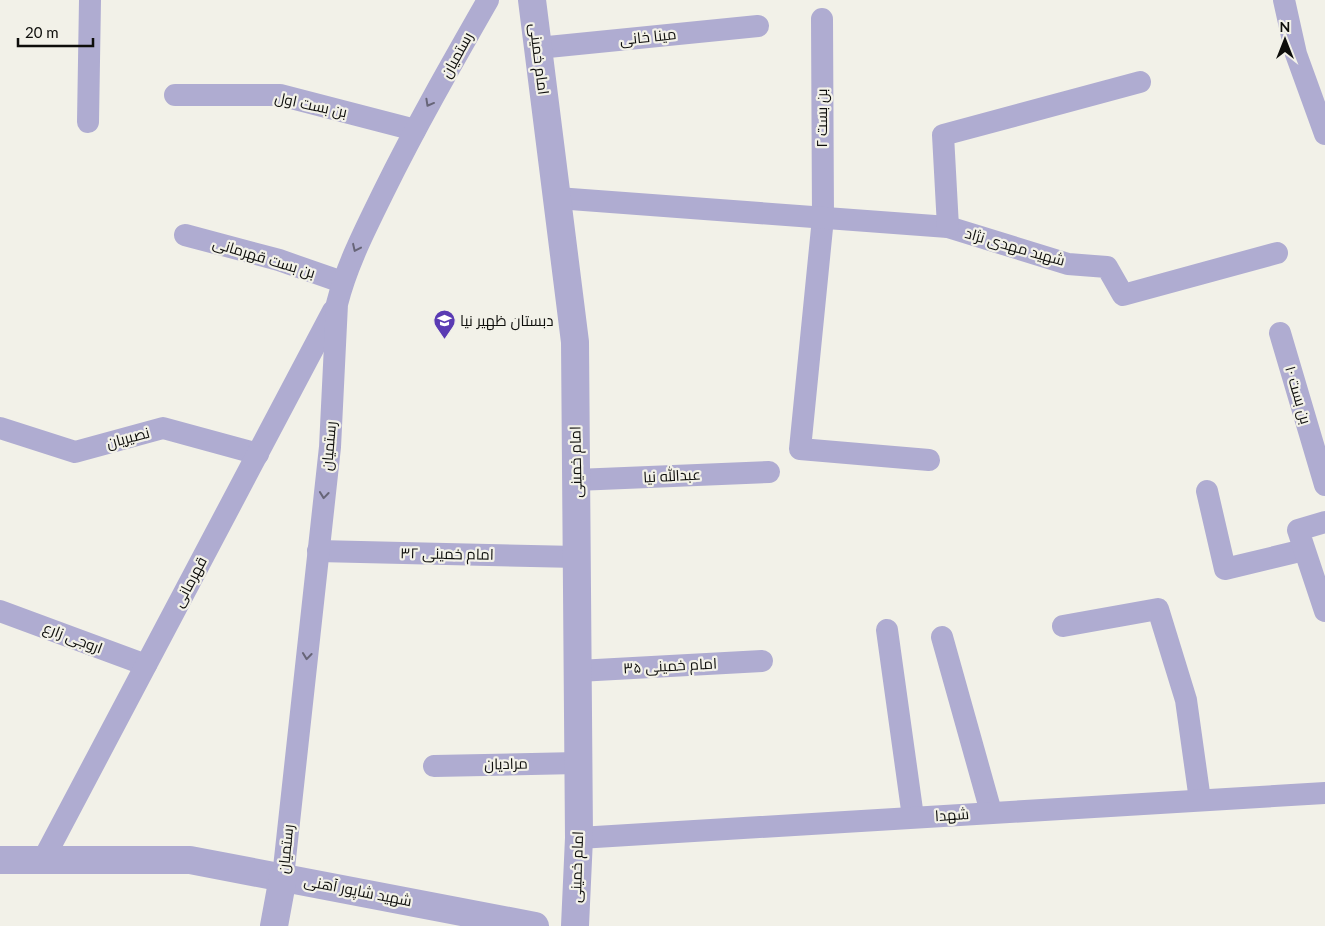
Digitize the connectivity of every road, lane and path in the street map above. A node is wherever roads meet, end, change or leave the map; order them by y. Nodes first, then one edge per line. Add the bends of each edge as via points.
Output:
1 (90, 0) edge
2 (488, 0) edge
3 (532, 0) edge
4 (1284, 0) edge
5 (822, 19) dead end
6 (758, 26) dead end
7 (538, 48) junction
8 (1140, 82) dead end
9 (175, 95) dead end
10 (88, 122) dead end
11 (415, 130) junction
12 (1325, 134) edge
13 (556, 198) junction
14 (823, 218) junction
15 (948, 227) junction
16 (185, 235) dead end
17 (1277, 253) dead end
18 (340, 293) junction
19 (1280, 333) dead end
20 (0, 428) edge
21 (258, 454) junction
22 (929, 460) dead end
23 (769, 472) dead end
24 (576, 480) junction
25 (1325, 485) edge
26 (1207, 491) dead end
27 (1325, 522) edge
28 (1304, 550) junction
29 (318, 551) junction
30 (577, 557) junction
31 (0, 611) edge
32 (1325, 611) edge
33 (1063, 626) dead end
34 (887, 630) dead end
35 (942, 637) dead end
36 (762, 661) dead end
37 (146, 665) junction
38 (578, 671) junction
39 (578, 763) junction
40 (434, 766) dead end
41 (1325, 793) edge
42 (1200, 800) junction
43 (992, 812) junction
44 (913, 817) junction
45 (579, 838) junction
46 (0, 860) edge
47 (43, 860) junction
48 (283, 877) junction
49 (274, 926) edge
50 (535, 926) edge
51 (575, 926) edge

1 - 10 street
2 -> 11 street, رستمیان
3 - 7 street, امام خمینی
4 - 12 street via 1296,54
5 - 14 street, بن بست ۲
6 - 7 street, مینا خانی
7 - 13 street, امام خمینی
8 - 15 street via 943,135
9 - 11 street, بن بست اول via 280,95
11 -> 18 street, رستمیان via 354,252
13 - 14 street, شهید مهدی نژاد
13 - 24 street, امام خمینی via 575,342
14 - 15 street, شهید مهدی نژاد
14 - 22 street via 800,449
15 - 17 street, شهید مهدی نژاد via 1068,264 1107,267 1123,295
16 - 18 street, بن بست قهرمانی via 279,260
18 - 21 street, قهرمانی
18 -> 29 street, رستمیان via 330,447
19 - 25 street, بن بست ۱۰
20 - 21 street, نصیریان via 75,452 163,428
21 - 37 street, قهرمانی
23 - 24 street, عبدالله نیا
24 - 30 street, امام خمینی
26 - 28 street via 1225,569
27 - 28 street via 1298,530
28 - 32 street
29 - 30 street, امام خمینی ۳۲
29 -> 48 street, رستمیان
30 - 38 street, امام خمینی
31 - 37 street, اروجی زارع
33 - 42 street via 1158,609 1186,700
34 - 44 street
35 - 43 street
36 - 38 street, امام خمینی ۳۵
37 - 47 street, قهرمانی
38 - 39 street, امام خمینی
39 - 40 street, مرادیان
39 - 45 street, امام خمینی
41 - 42 street, شهدا
42 - 43 street, شهدا
43 - 44 street, شهدا
44 - 45 street, شهدا
45 - 51 street, امام خمینی
46 - 47 street, شهید شاپور آهنی
47 - 48 street, شهید شاپور آهنی via 190,860
48 - 49 street, رستمیان
48 - 50 street, شهید شاپور آهنی

